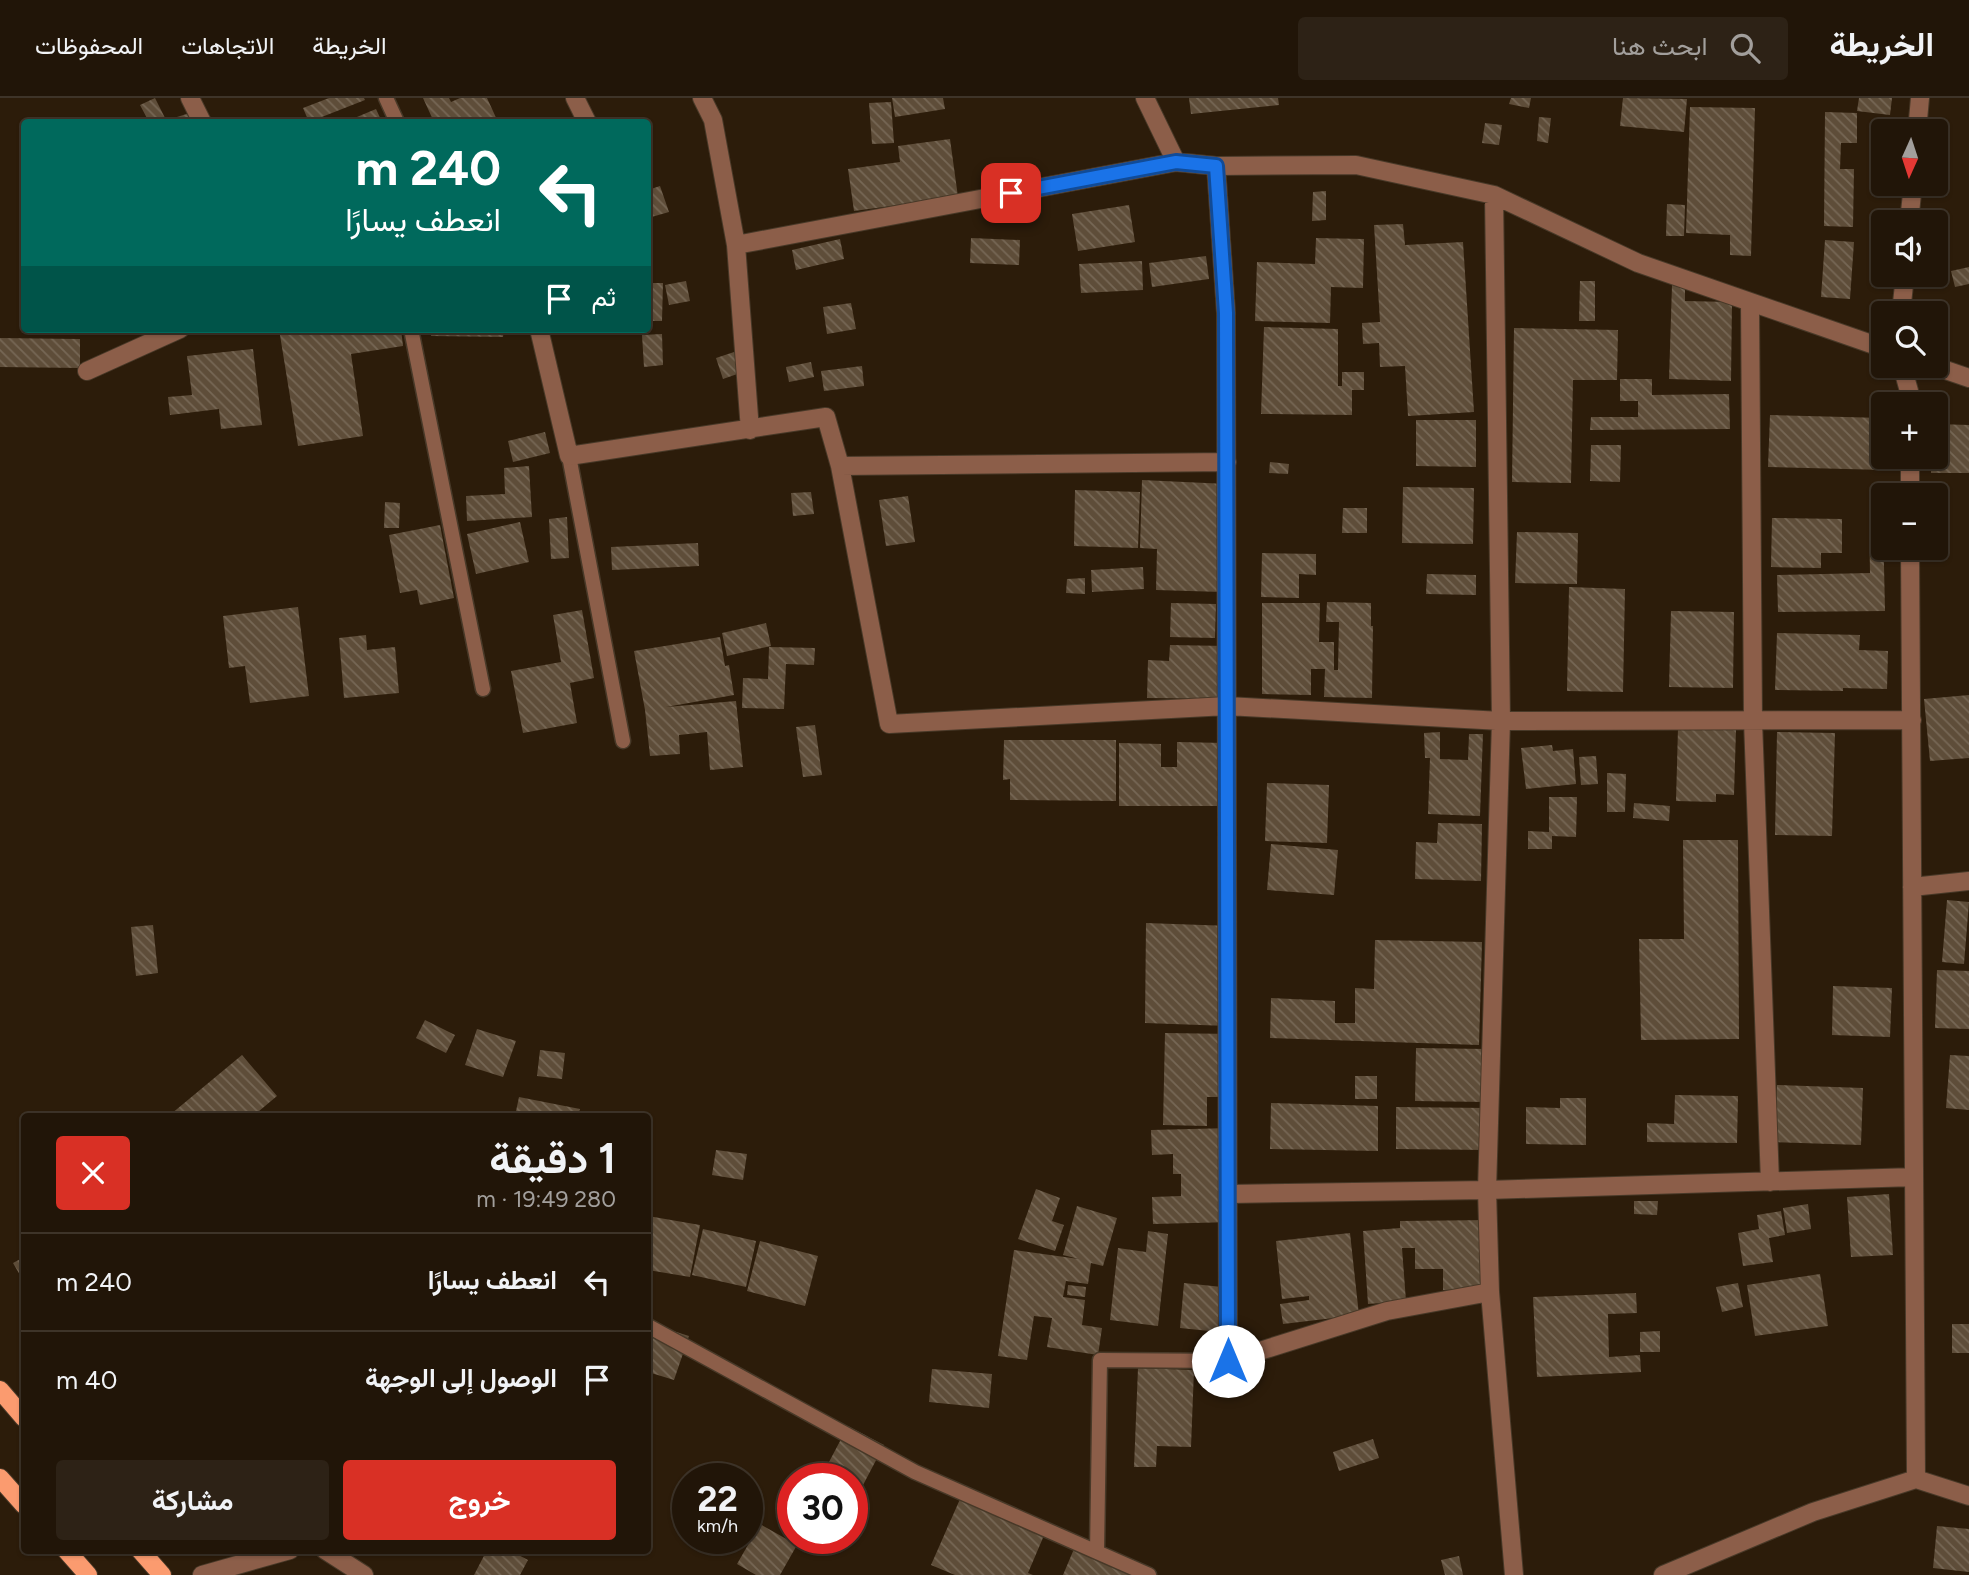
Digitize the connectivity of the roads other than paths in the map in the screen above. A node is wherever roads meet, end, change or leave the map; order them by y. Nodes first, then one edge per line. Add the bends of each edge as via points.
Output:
1 (190, 98) edge
2 (386, 98) edge
3 (575, 98) edge
4 (702, 98) edge
5 (1145, 98) edge
6 (1920, 98) edge
7 (200, 119) edge
8 (396, 119) edge
9 (586, 119) edge
10 (1918, 119) edge
11 (1176, 162) junction
12 (1216, 166) junction
13 (1494, 195) junction
14 (736, 244) junction
15 (1750, 302) junction
16 (171, 333) edge
17 (412, 333) edge
18 (540, 333) edge
19 (1871, 344) edge
20 (88, 371) dead end
21 (1948, 371) edge
22 (1969, 378) edge
23 (750, 430) junction
24 (569, 456) junction
25 (1227, 462) junction
26 (840, 466) junction
27 (1910, 560) edge
28 (483, 689) dead end
29 (1227, 706) junction
30 (1912, 720) junction
31 (1501, 721) junction
32 (1753, 721) junction
33 (623, 741) dead end
34 (1969, 881) edge
35 (1912, 887) junction
36 (1914, 1177) junction
37 (1770, 1181) junction
38 (1487, 1190) junction
39 (1228, 1194) junction
40 (1490, 1292) junction
41 (651, 1328) edge
42 (1228, 1361) junction
43 (0, 1390) edge
44 (21, 1414) edge
45 (0, 1478) edge
46 (1916, 1479) junction
47 (1969, 1496) edge
48 (21, 1502) edge
49 (1097, 1552) junction
50 (70, 1554) edge
51 (144, 1554) edge
52 (276, 1554) edge
53 (331, 1554) edge
54 (88, 1575) edge
55 (162, 1575) edge
56 (202, 1575) edge
57 (364, 1575) edge
58 (1150, 1575) edge
59 (1514, 1575) edge
60 (1663, 1575) edge

1 - 7 street
2 - 8 lane
3 - 9 street
4 - 14 street via 713,120
5 - 11 street
6 - 10 street
11 - 12 street
11 - 14 street
12 - 13 street via 1356,165
12 - 25 street via 1226,313
13 - 15 street via 1638,263
13 - 31 street
14 - 23 street
15 - 19 street
15 - 32 street
16 - 20 street
17 - 28 lane
18 - 24 street
21 - 22 street
23 - 24 street
23 - 26 street via 827,418
24 - 33 lane
25 - 26 street
25 - 29 street
26 - 29 street via 888,724
27 - 30 street
29 - 31 street
29 - 39 street
30 - 32 street
30 - 35 street
31 - 32 street
31 - 38 street
32 - 37 street
34 - 35 street
35 - 36 street
36 - 37 street
36 - 46 street
37 - 38 street
38 - 39 street
38 - 40 street
39 - 42 street
40 - 42 street via 1387,1311
40 - 59 street
41 - 49 lane via 915,1472
42 - 49 lane via 1100,1360
43 - 44 main road
45 - 48 main road
46 - 47 street
46 - 60 street via 1813,1512
49 - 58 lane
50 - 54 main road
51 - 55 main road
52 - 56 street
53 - 57 street

